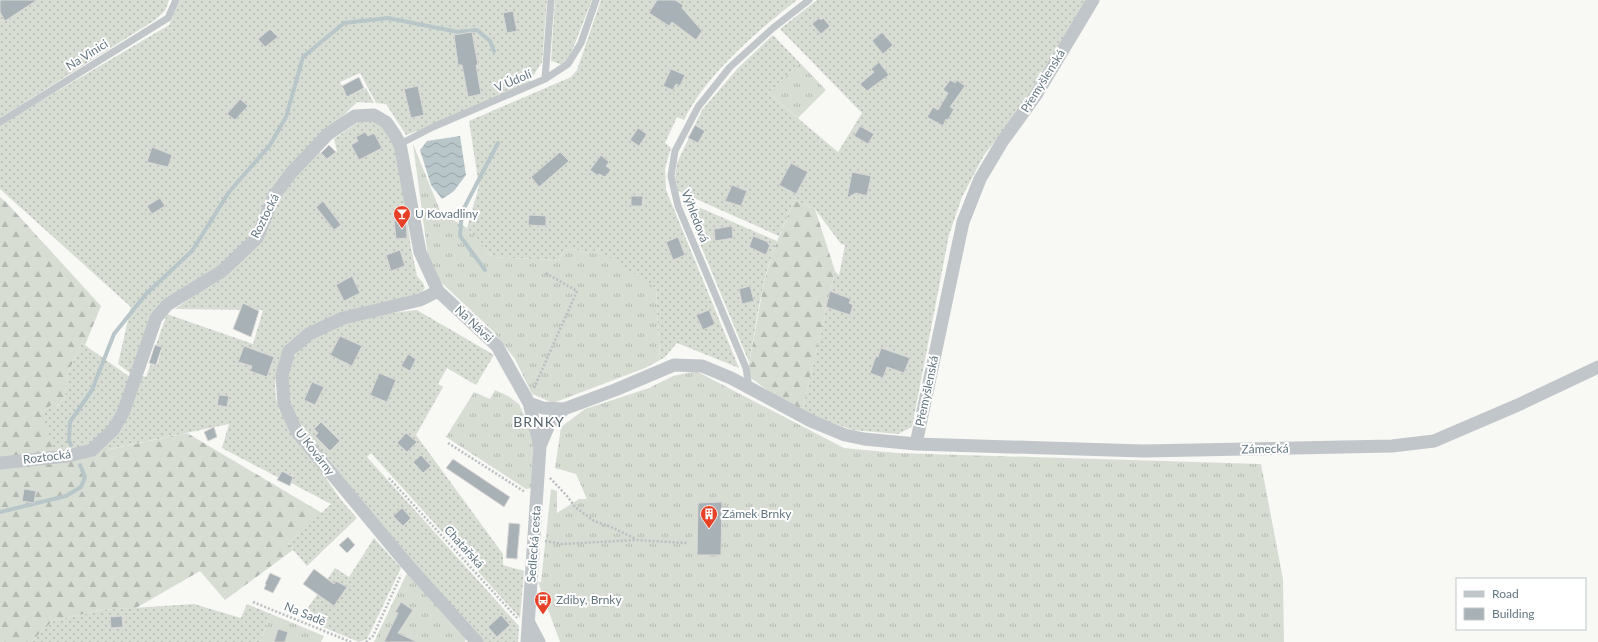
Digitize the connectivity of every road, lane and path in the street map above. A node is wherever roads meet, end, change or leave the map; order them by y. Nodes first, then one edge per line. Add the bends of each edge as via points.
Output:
1 (176, 0) edge
2 (551, 0) edge
3 (596, 0) edge
4 (809, 0) edge
5 (1093, 0) edge
6 (545, 79) junction
7 (0, 122) edge
8 (400, 144) junction
9 (544, 272) dead end
10 (438, 291) junction
11 (1598, 367) edge
12 (749, 388) junction
13 (529, 403) junction
14 (564, 409) junction
15 (448, 443) dead end
16 (916, 444) junction
17 (540, 446) junction
18 (0, 463) edge
19 (539, 466) junction
20 (389, 478) dead end
21 (537, 500) junction
22 (535, 540) junction
23 (636, 540) junction
24 (687, 543) dead end
25 (406, 563) junction
26 (253, 602) dead end
27 (529, 623) junction
28 (351, 642) edge
29 (366, 642) edge
30 (477, 642) edge
31 (527, 642) edge
32 (539, 642) edge

1 - 7 lane, Na Vinici via 168,18
2 - 6 lane
3 - 6 lane, V Údolí via 581,43 568,64
4 - 12 lane, Výhledová via 730,67 698,107 676,151 671,176 678,206 746,368
5 - 16 street, Přemyšlenská via 1036,95 1002,142 980,179 962,222
6 - 8 lane, V Údolí via 433,127
8 - 10 street, Roztocká via 420,252
8 - 18 street, Roztocká via 386,122 374,115 355,116 328,134 291,173 274,196 256,238 222,271 167,305 156,318 123,413 113,430 92,450 68,456
9 - 13 path via 576,291 539,374
10 - 13 street, Na Návsi via 497,346
10 - 25 street, U Kovárny via 420,300 343,318 309,334 289,351 282,374 284,404 297,432
11 - 16 street, Zámecká via 1434,441 1392,446 1143,451
12 - 14 street via 702,366 674,365
12 - 16 street via 811,421 845,434 864,439
13 - 14 street via 543,408
13 - 17 street, Na Návsi
14 - 17 street via 549,425
15 - 21 path
17 - 19 street, Sedlecká cesta
19 - 21 street, Sedlecká cesta
19 - 23 path via 576,507 594,521
20 - 27 path, Chatařská via 519,621
21 - 22 street, Sedlecká cesta
22 - 23 path via 562,544
22 - 27 street, Sedlecká cesta
23 - 24 path
25 - 29 path via 372,636
25 - 30 street, U Kovárny
26 - 28 path, Na Sadě
27 - 31 street, Sedlecká cesta
27 - 32 street

